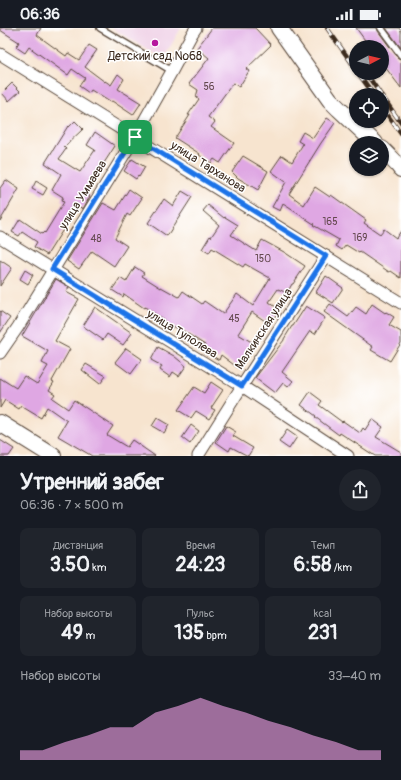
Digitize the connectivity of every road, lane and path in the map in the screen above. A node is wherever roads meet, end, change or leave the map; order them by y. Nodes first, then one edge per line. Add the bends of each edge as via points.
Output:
1 (100, 28) edge
2 (196, 28) edge
3 (279, 28) edge
4 (381, 28) edge
5 (0, 54) edge
6 (401, 55) edge
7 (172, 71) junction
8 (368, 136) edge
9 (135, 137) junction
10 (389, 157) edge
11 (401, 170) edge
12 (0, 238) edge
13 (326, 256) junction
14 (52, 269) junction
15 (401, 303) edge
16 (0, 353) edge
17 (242, 386) junction
18 (0, 423) edge
19 (53, 456) edge
20 (198, 456) edge
21 (348, 456) edge

1 - 7 lane
2 - 7 street, улица Уммаева
3 - 8 main road via 330,100
4 - 6 lane
5 - 9 street, улица Тарханова
7 - 9 street, улица Уммаева
9 - 13 street, улица Тарханова
9 - 14 street, улица Уммаева
10 - 11 main road
12 - 14 street, улица Туполева
13 - 15 street, улица Тарханова
13 - 17 street, Малкинская улица
14 - 16 street, улица Уммаева
14 - 17 street, улица Туполева
17 - 20 street, Малкинская улица
17 - 21 street, улица Туполева
18 - 19 main road

